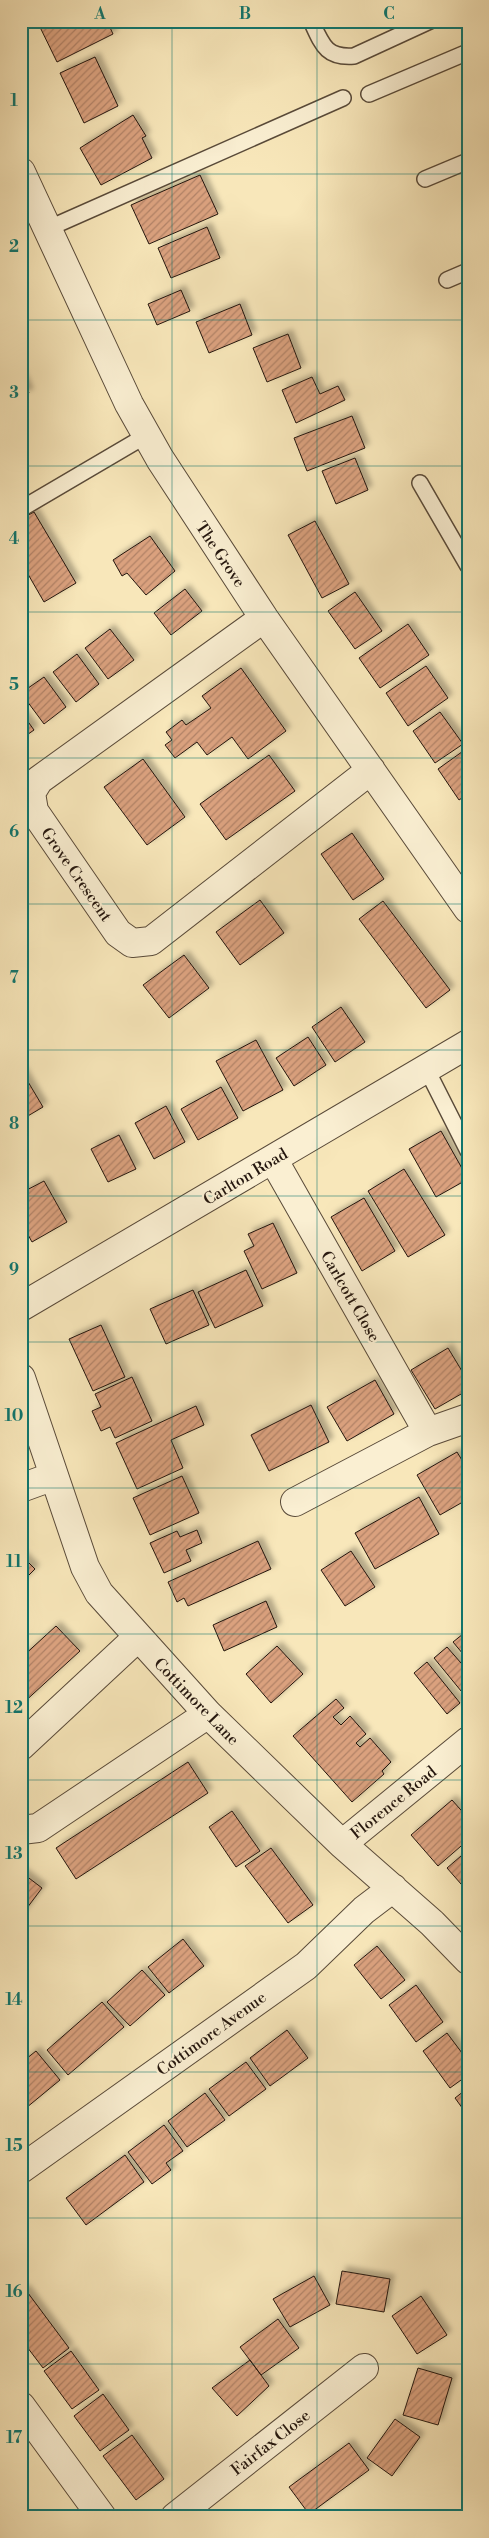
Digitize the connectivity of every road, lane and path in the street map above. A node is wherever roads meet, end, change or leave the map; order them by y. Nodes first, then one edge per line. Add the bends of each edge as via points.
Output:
1 (430, 21) edge
2 (313, 25) dead end
3 (468, 52) edge
4 (369, 94) dead end
5 (342, 98) dead end
6 (468, 161) edge
7 (21, 172) edge
8 (425, 179) dead end
9 (47, 229) junction
10 (468, 271) edge
11 (447, 280) dead end
12 (147, 435) junction
13 (420, 483) dead end
14 (21, 508) edge
15 (468, 566) edge
16 (264, 618) junction
17 (371, 770) junction
18 (468, 909) edge
19 (468, 1044) edge
20 (426, 1068) junction
21 (468, 1151) edge
22 (273, 1159) junction
23 (21, 1307) edge
24 (21, 1378) edge
25 (468, 1418) edge
26 (428, 1432) junction
27 (54, 1476) junction
28 (21, 1488) edge
29 (295, 1502) dead end
30 (137, 1638) junction
31 (208, 1714) junction
32 (468, 1741) edge
33 (21, 1746) edge
34 (21, 1830) edge
35 (342, 1844) junction
36 (393, 1888) junction
37 (468, 1960) edge
38 (21, 2169) edge
39 (364, 2368) dead end
40 (21, 2406) edge
41 (102, 2517) edge
42 (175, 2517) edge

1 - 2 lane via 354,56 341,57 329,52 322,44
3 - 4 lane
5 - 9 lane
6 - 8 lane
7 - 9 street, The Grove
9 - 12 street, The Grove via 129,404
10 - 11 lane
12 - 14 lane
12 - 16 street, The Grove via 194,515
13 - 15 lane
16 - 17 street, The Grove
16 - 17 street, Grove Crescent via 39,780 31,793 34,811 118,933 132,943 150,940
17 - 18 street, The Grove
19 - 20 street, Carlton Road
20 - 21 lane
20 - 22 street, Carlton Road
22 - 23 street, Carlton Road
22 - 26 street, Carlcott Close
24 - 27 street, Cottimore Lane
25 - 26 street
26 - 29 street
27 - 28 street
27 - 30 street, Cottimore Lane via 85,1567 99,1593
30 - 31 street, Cottimore Lane
30 - 33 street
31 - 34 street via 38,1828
31 - 35 street, Cottimore Lane
32 - 35 street, Florence Road
35 - 36 street, Cottimore Lane
36 - 37 street, Cottimore Lane
36 - 38 street, Cottimore Avenue via 364,1910 306,1966
39 - 42 street, Fairfax Close
40 - 41 street

